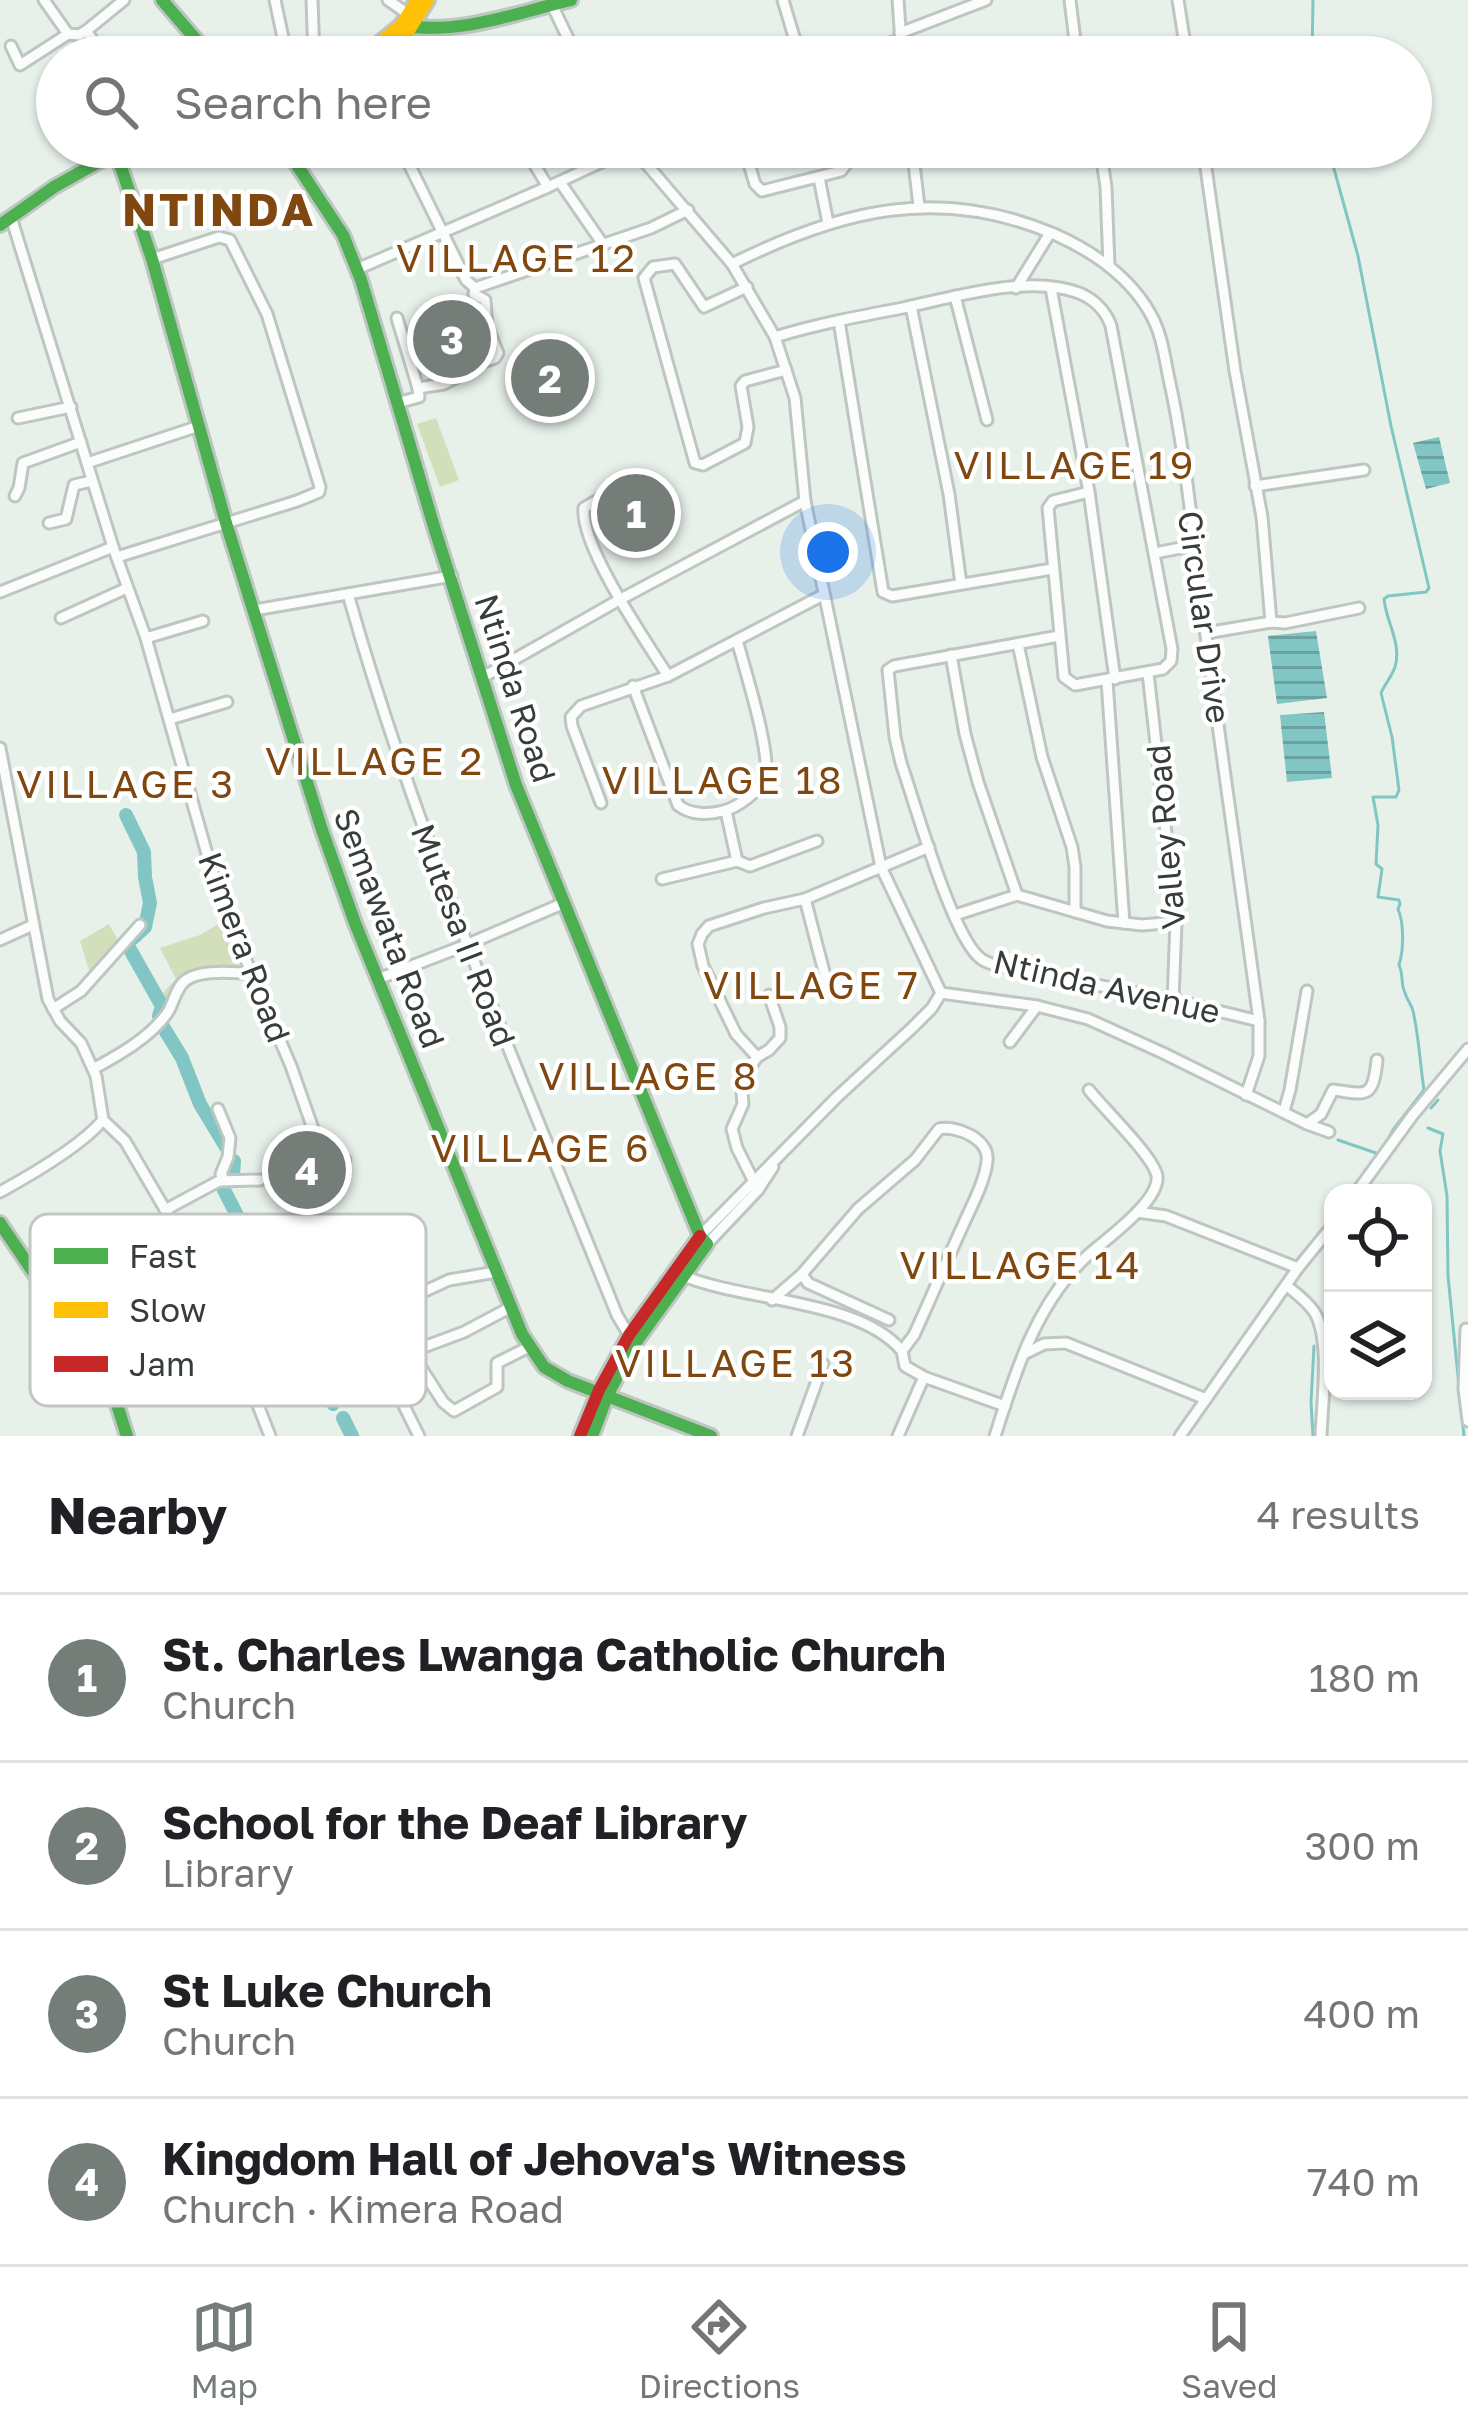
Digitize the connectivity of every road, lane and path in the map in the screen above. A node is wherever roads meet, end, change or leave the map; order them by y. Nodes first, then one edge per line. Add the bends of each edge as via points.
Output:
1 (44, 0) edge
2 (124, 0) edge
3 (162, 0) edge
4 (275, 0) edge
5 (312, 0) edge
6 (388, 0) edge
7 (417, 0) edge
8 (428, 0) edge
9 (571, 0) edge
10 (783, 0) edge
11 (898, 0) edge
12 (986, 0) edge
13 (1070, 0) edge
14 (1178, 0) edge
15 (551, 5) junction
16 (408, 21) junction
17 (86, 31) junction
18 (68, 34) junction
19 (65, 36) edge
20 (90, 36) edge
21 (193, 36) edge
22 (283, 36) edge
23 (313, 36) edge
24 (389, 36) edge
25 (403, 36) edge
26 (566, 36) edge
27 (794, 36) edge
28 (901, 36) edge
29 (903, 36) edge
30 (1074, 36) edge
31 (1184, 36) edge
32 (11, 46) dead end
33 (36, 54) edge
34 (87, 168) edge
35 (121, 168) edge
36 (299, 168) edge
37 (411, 168) edge
38 (537, 168) edge
39 (589, 168) edge
40 (651, 168) edge
41 (750, 168) edge
42 (845, 168) edge
43 (915, 168) edge
44 (1103, 168) edge
45 (1206, 168) edge
46 (819, 178) junction
47 (560, 182) junction
48 (548, 187) junction
49 (920, 206) junction
50 (688, 210) junction
51 (5, 221) edge
52 (828, 223) junction
53 (443, 233) junction
54 (1050, 233) junction
55 (602, 243) junction
56 (152, 259) junction
57 (732, 264) junction
58 (1108, 266) junction
59 (357, 269) junction
60 (747, 287) junction
61 (475, 288) junction
62 (1016, 288) junction
63 (1051, 288) junction
64 (955, 296) junction
65 (911, 306) junction
66 (397, 318) dead end
67 (839, 321) junction
68 (775, 337) junction
69 (419, 343) dead end
70 (406, 347) junction
71 (786, 370) junction
72 (418, 388) junction
73 (397, 403) junction
74 (71, 407) junction
75 (18, 418) dead end
76 (987, 420) dead end
77 (199, 426) junction
78 (81, 442) junction
79 (87, 463) junction
80 (1364, 470) dead end
81 (92, 481) junction
82 (1256, 486) junction
83 (1089, 492) junction
84 (610, 494) dead end
85 (15, 496) dead end
86 (805, 501) junction
87 (50, 523) dead end
88 (226, 523) junction
89 (1196, 545) junction
90 (115, 552) junction
91 (1155, 553) junction
92 (1052, 568) junction
93 (452, 575) junction
94 (961, 584) junction
95 (127, 588) junction
96 (0, 592) edge
97 (348, 594) junction
98 (823, 596) junction
99 (620, 600) junction
100 (1359, 608) dead end
101 (254, 610) junction
102 (61, 618) dead end
103 (202, 621) dead end
104 (1270, 622) junction
105 (1206, 633) junction
106 (1060, 636) junction
107 (146, 638) junction
108 (737, 640) junction
109 (1018, 644) junction
110 (951, 656) junction
111 (1148, 673) junction
112 (668, 676) junction
113 (483, 677) junction
114 (1111, 680) junction
115 (633, 686) junction
116 (227, 703) dead end
117 (170, 719) junction
118 (0, 748) edge
119 (601, 803) dead end
120 (726, 811) junction
121 (817, 841) dead end
122 (929, 847) junction
123 (737, 861) junction
124 (881, 867) junction
125 (662, 879) dead end
126 (1017, 895) junction
127 (805, 899) junction
128 (564, 903) junction
129 (1075, 912) junction
130 (955, 915) junction
131 (1176, 922) junction
132 (1124, 923) junction
133 (33, 925) junction
134 (140, 925) dead end
135 (0, 940) edge
136 (466, 945) junction
137 (251, 974) junction
138 (378, 979) junction
139 (830, 991) dead end
140 (1306, 991) dead end
141 (941, 993) junction
142 (769, 995) dead end
143 (1173, 1000) junction
144 (1037, 1006) junction
145 (53, 1009) junction
146 (1258, 1021) junction
147 (1010, 1042) dead end
148 (1468, 1049) edge
149 (757, 1057) junction
150 (1377, 1060) dead end
151 (93, 1069) junction
152 (1089, 1090) dead end
153 (1246, 1094) junction
154 (218, 1109) dead end
155 (1284, 1111) junction
156 (104, 1120) junction
157 (1307, 1124) junction
158 (1329, 1132) dead end
159 (345, 1160) dead end
160 (325, 1166) junction
161 (224, 1180) junction
162 (260, 1180) dead end
163 (1363, 1184) edge
164 (755, 1186) junction
165 (0, 1192) edge
166 (165, 1210) junction
167 (1137, 1212) junction
168 (167, 1214) edge
169 (309, 1214) edge
170 (0, 1223) edge
171 (1324, 1236) edge
172 (704, 1240) junction
173 (30, 1267) edge
174 (1298, 1268) junction
175 (496, 1272) junction
176 (679, 1274) junction
177 (802, 1274) junction
178 (1287, 1286) junction
179 (426, 1291) edge
180 (772, 1300) junction
181 (511, 1307) junction
182 (889, 1320) dead end
183 (1466, 1329) edge
184 (914, 1335) junction
185 (890, 1337) junction
186 (633, 1338) junction
187 (426, 1347) edge
188 (529, 1347) junction
189 (902, 1351) junction
190 (1022, 1356) junction
191 (823, 1364) dead end
192 (426, 1375) edge
193 (924, 1377) junction
194 (604, 1392) junction
195 (1206, 1399) junction
196 (118, 1406) edge
197 (258, 1406) edge
198 (406, 1406) edge
199 (1005, 1406) junction
200 (1468, 1421) edge
201 (127, 1436) edge
202 (270, 1436) edge
203 (419, 1436) edge
204 (580, 1436) edge
205 (592, 1436) edge
206 (712, 1436) edge
207 (797, 1436) edge
208 (898, 1436) edge
209 (995, 1436) edge
210 (1180, 1436) edge
211 (1321, 1436) edge

1 - 18 street
2 - 17 street
3 - 21 street
4 - 22 street
5 - 23 street
6 - 16 street
7 - 16 street
8 - 16 street
9 - 15 street
10 - 27 street
11 - 28 street
12 - 29 street
13 - 30 street
14 - 31 street
15 - 16 street via 485,19
15 - 26 street
16 - 24 street
16 - 25 street
17 - 18 street
17 - 20 street
18 - 19 street
32 - 33 street via 20,64
34 - 51 street
35 - 56 street, Semawata Road
36 - 59 street, Ntinda Road
37 - 53 street
38 - 48 street
39 - 47 street
40 - 50 street
41 - 46 street via 762,191
42 - 46 street
43 - 49 street
44 - 58 street
45 - 82 street
46 - 52 street
47 - 48 street
47 - 55 street
48 - 53 street
49 - 52 street, Circular Drive
49 - 54 street, Circular Drive via 976,210
50 - 55 street
50 - 57 street
51 - 74 street, Kimera Road
52 - 57 street, Circular Drive
53 - 59 street
53 - 61 street
54 - 58 street, Circular Drive
54 - 62 street
55 - 61 street
56 - 77 street, Semawata Road
56 - 88 street via 230,239 267,314 320,488
57 - 60 street
58 - 89 street, Circular Drive via 1159,333
59 - 73 street, Ntinda Road
60 - 68 street
60 - 71 street via 704,307 675,264 653,267 644,278 695,463 745,443 741,386
61 - 72 street via 498,353 444,384
62 - 63 street
62 - 64 street
63 - 83 street
63 - 91 street via 1085,296 1108,317
64 - 65 street
64 - 76 street
65 - 67 street
65 - 94 street
66 - 70 street
67 - 68 street
67 - 94 street via 880,586 892,596
68 - 71 street
69 - 70 street
70 - 72 street
71 - 86 street
72 - 73 street via 419,398
73 - 93 street, Ntinda Road
74 - 75 street
74 - 78 street, Kimera Road
77 - 79 street
77 - 88 street, Semawata Road
78 - 79 street, Kimera Road
78 - 85 street via 23,463
79 - 81 street, Kimera Road
80 - 82 street
81 - 87 street via 74,485 65,519
81 - 90 street, Kimera Road
82 - 104 street
83 - 92 street via 1049,504
83 - 114 street
84 - 99 street via 582,514
86 - 98 street
86 - 99 street
88 - 90 street
88 - 101 street, Semawata Road
89 - 91 street
89 - 105 street, Circular Drive
90 - 95 street, Kimera Road
90 - 96 street
91 - 111 street via 1172,649 1168,666
92 - 94 street
92 - 106 street
93 - 97 street
93 - 113 street, Ntinda Road
95 - 102 street
95 - 107 street, Kimera Road
97 - 101 street
97 - 136 street, Mutesa II Road
98 - 108 street
98 - 124 street
99 - 112 street
99 - 113 street
100 - 104 street
101 - 138 street, Semawata Road
103 - 107 street
104 - 105 street
105 - 146 street, Circular Drive
106 - 109 street
106 - 114 street via 1067,681
107 - 117 street, Kimera Road
108 - 112 street
108 - 120 street via 766,774
109 - 110 street
109 - 129 street via 1072,847
110 - 122 street, Ntinda Avenue via 894,666 887,676 895,737
110 - 126 street via 974,768
111 - 114 street
111 - 131 street, Valley Road
112 - 115 street
113 - 128 street, Ntinda Road
114 - 132 street
115 - 119 street via 571,717
115 - 120 street via 678,805
116 - 117 street
117 - 137 street, Kimera Road via 211,868
118 - 133 street
120 - 123 street
121 - 123 street via 750,866
122 - 124 street
122 - 130 street, Ntinda Avenue
123 - 125 street
124 - 127 street
124 - 141 street
126 - 129 street
126 - 130 street
127 - 139 street
127 - 149 street via 709,926 698,944 736,1034
128 - 136 street
128 - 172 street, Ntinda Road
129 - 132 street
130 - 143 street, Ntinda Avenue via 987,962
131 - 132 street
131 - 143 street, Valley Road
133 - 135 street
133 - 145 street
134 - 145 street via 81,992
136 - 138 street
136 - 186 street, Mutesa II Road via 617,1316
137 - 151 street via 188,978 157,1024
137 - 160 street, Kimera Road
138 - 175 street, Semawata Road
140 - 155 street
141 - 144 street
141 - 164 street
142 - 149 street via 780,1038
143 - 146 street, Ntinda Avenue
144 - 147 street
144 - 153 street via 1106,1027
145 - 151 street
146 - 153 street, Circular Drive via 1259,1056
148 - 163 street
149 - 164 street via 741,1081 743,1104 732,1129
150 - 157 street via 1363,1094 1333,1090
151 - 156 street
152 - 167 street via 1156,1172 1156,1187
153 - 155 street
154 - 161 street via 230,1138
155 - 157 street
156 - 165 street
156 - 166 street
157 - 158 street
159 - 160 street
160 - 169 street via 331,1189 307,1196
161 - 162 street
161 - 166 street
164 - 172 street
166 - 168 street
167 - 174 street
167 - 190 street via 1068,1276
170 - 173 street
171 - 174 street
172 - 176 street
174 - 178 street
175 - 179 street
175 - 181 street, Semawata Road
176 - 180 street
176 - 186 street
177 - 180 street
177 - 182 street
177 - 184 street via 939,1129 965,1133 987,1161
178 - 195 street
178 - 211 street via 1320,1325
180 - 185 street via 837,1313
181 - 187 street
181 - 188 street, Semawata Road
183 - 200 street
184 - 185 street
184 - 189 street
185 - 189 street
186 - 194 street
188 - 192 street via 497,1363 497,1387 454,1411
188 - 194 street, Semawata Road via 544,1367
189 - 193 street via 905,1366
190 - 195 street via 1066,1342
190 - 199 street
191 - 207 street
193 - 199 street
193 - 208 street
194 - 204 street
194 - 205 street
194 - 206 street, Semawata Road
195 - 210 street
196 - 201 street
197 - 202 street
198 - 203 street
199 - 209 street

